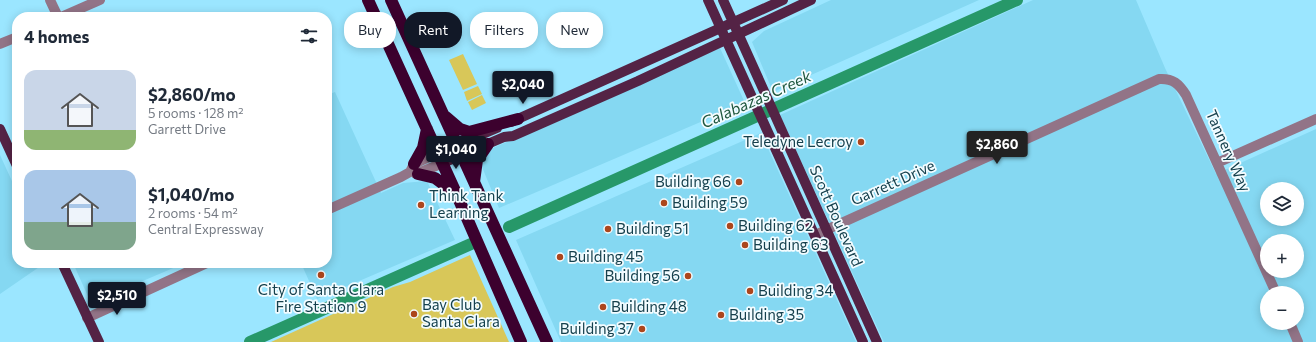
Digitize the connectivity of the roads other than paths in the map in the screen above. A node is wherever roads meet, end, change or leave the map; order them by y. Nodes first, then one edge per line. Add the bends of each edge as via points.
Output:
1 (50, 0) edge
2 (100, 0) edge
3 (368, 0) edge
4 (391, 0) edge
5 (708, 0) edge
6 (723, 0) edge
7 (783, 0) edge
8 (811, 0) edge
9 (56, 12) edge
10 (72, 12) edge
11 (734, 23) junction
12 (721, 28) junction
13 (738, 34) junction
14 (12, 39) edge
15 (727, 40) junction
16 (0, 44) edge
17 (1160, 79) joint
18 (443, 115) junction
19 (518, 119) junction
20 (1316, 120) edge
21 (0, 129) edge
22 (427, 129) junction
23 (488, 144) junction
24 (459, 151) junction
25 (12, 155) edge
26 (440, 158) junction
27 (1217, 163) junction
28 (414, 170) junction
29 (474, 182) junction
30 (456, 193) junction
31 (332, 208) edge
32 (826, 230) junction
33 (814, 235) junction
34 (64, 268) edge
35 (196, 268) edge
36 (1273, 286) edge
37 (88, 318) junction
38 (1293, 330) edge
39 (99, 342) edge
40 (521, 342) edge
41 (547, 342) edge
42 (863, 342) edge
43 (877, 342) edge
44 (1298, 342) edge

1 - 9 street
2 - 10 street
3 - 22 highway
4 - 18 highway
5 - 12 main road, Scott Boulevard
6 - 11 main road, Scott Boulevard
7 - 11 main road
8 - 13 main road
11 - 12 main road
11 - 13 main road, Scott Boulevard
12 - 15 main road, Scott Boulevard
12 - 19 main road
13 - 15 main road
13 - 32 main road, Scott Boulevard
14 - 16 street
15 - 23 main road via 513,136
15 - 33 main road, Scott Boulevard
17 - 27 street, Tannery Way via 1172,80 1182,88
17 - 32 street, Garrett Drive
18 - 19 highway via 460,129 469,132
18 - 24 highway
19 - 24 main road
20 - 27 street
21 - 25 main road
22 - 26 highway
22 - 28 highway
23 - 24 main road
23 - 29 highway via 477,160
24 - 26 main road
24 - 29 highway
26 - 28 street
26 - 30 highway
27 - 36 street, Tannery Way
28 - 30 highway via 435,178
28 - 31 street
29 - 41 highway
30 - 40 highway
32 - 33 street, Garrett Drive
32 - 43 main road, Scott Boulevard
33 - 42 main road, Scott Boulevard
34 - 37 main road
35 - 37 street
37 - 39 main road
38 - 44 street

